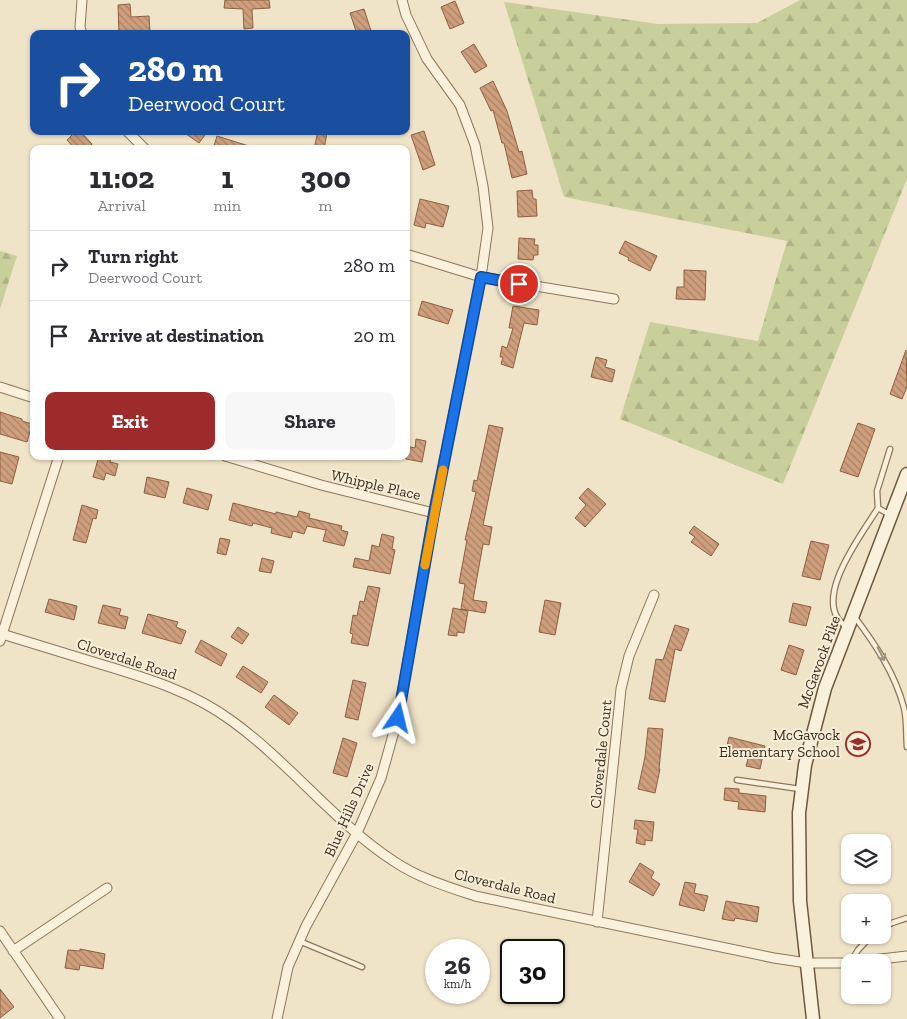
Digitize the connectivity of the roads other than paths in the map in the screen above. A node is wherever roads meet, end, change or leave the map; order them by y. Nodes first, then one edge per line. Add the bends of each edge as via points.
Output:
1 (82, 0) edge
2 (402, 0) edge
3 (81, 30) edge
4 (131, 135) edge
5 (141, 145) edge
6 (410, 255) edge
7 (481, 277) junction
8 (614, 299) dead end
9 (0, 387) edge
10 (30, 397) edge
11 (890, 449) dead end
12 (58, 460) edge
13 (238, 460) edge
14 (907, 474) edge
15 (878, 508) junction
16 (434, 513) junction
17 (891, 516) junction
18 (654, 595) dead end
19 (854, 614) junction
20 (848, 627) junction
21 (1, 638) edge
22 (907, 747) edge
23 (738, 780) dead end
24 (802, 790) junction
25 (357, 833) junction
26 (107, 888) dead end
27 (907, 918) edge
28 (597, 922) junction
29 (891, 924) edge
30 (0, 931) edge
31 (299, 942) junction
32 (864, 944) edge
33 (13, 951) junction
34 (856, 954) edge
35 (907, 956) edge
36 (891, 958) edge
37 (807, 963) junction
38 (841, 963) edge
39 (362, 967) dead end
40 (60, 1019) edge
41 (277, 1019) edge
42 (813, 1019) edge

1 - 3 street
2 - 7 street, Blue Hills Drive via 427,59 460,105 475,145 488,228
4 - 5 street
6 - 7 street
7 - 8 street
7 - 16 street, Blue Hills Drive
9 - 10 street
11 - 15 lane via 876,491
12 - 21 street
13 - 16 street, Whipple Place via 321,486
14 - 17 main road, McGavock Pike
15 - 17 lane
15 - 20 lane via 853,548 834,592 832,608 840,622
16 - 25 street, Blue Hills Drive via 398,718 381,778
17 - 19 main road, McGavock Pike
18 - 28 street, Cloverdale Court via 629,656 621,690
19 - 20 main road, McGavock Pike
19 -> 22 lane via 879,649 893,680 904,709
20 - 24 main road, McGavock Pike via 814,723
21 - 25 street, Cloverdale Road via 158,681 192,696 232,720
23 - 24 lane
24 - 37 main road, McGavock Pike via 799,813 800,901
25 - 28 street, Cloverdale Road via 396,863 435,883 475,896
25 - 31 street, Blue Hills Drive
26 - 33 street
27 - 29 lane
28 - 37 street, Cloverdale Road
30 - 33 street
31 - 39 lane
31 - 41 street, Blue Hills Drive via 288,967
32 - 34 lane
33 - 40 street
35 - 36 street
37 - 38 street, Cloverdale Road
37 - 42 main road, McGavock Pike

